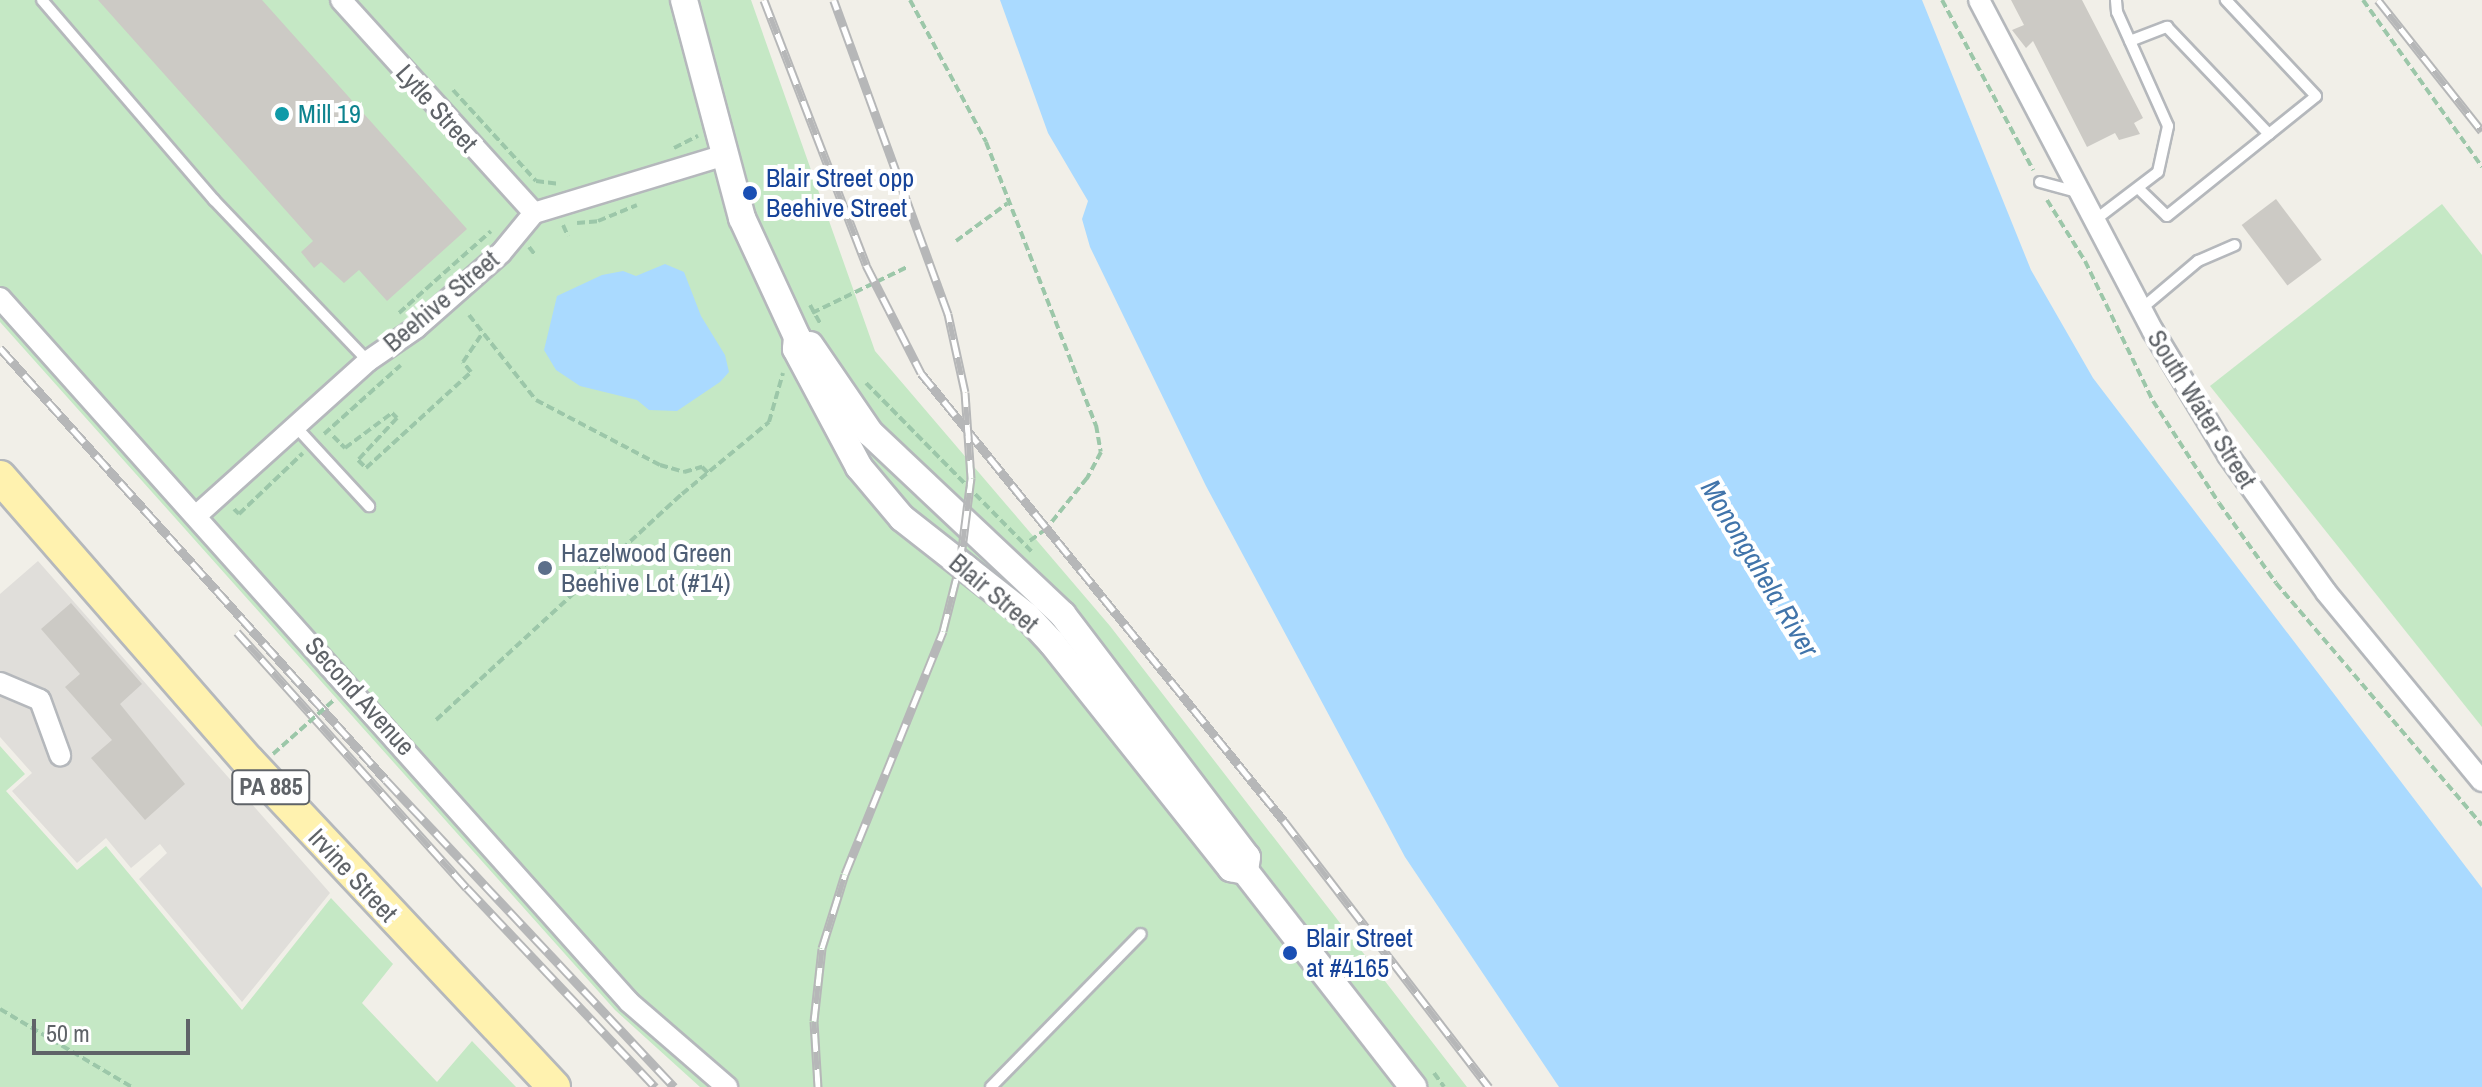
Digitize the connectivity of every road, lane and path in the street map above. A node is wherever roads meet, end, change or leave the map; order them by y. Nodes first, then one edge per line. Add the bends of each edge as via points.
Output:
1 (42, 0) edge
2 (341, 0) edge
3 (684, 0) edge
4 (910, 0) edge
5 (1979, 0) edge
6 (2116, 0) edge
7 (2226, 0) edge
8 (2363, 0) edge
9 (2130, 41) junction
10 (2269, 134) junction
11 (722, 156) junction
12 (2482, 167) edge
13 (2040, 182) dead end
14 (2138, 188) junction
15 (2080, 192) junction
16 (649, 201) dead end
17 (1008, 203) junction
18 (534, 213) junction
19 (2095, 220) junction
20 (499, 224) dead end
21 (557, 229) dead end
22 (541, 237) dead end
23 (956, 241) dead end
24 (2235, 245) dead end
25 (523, 255) dead end
26 (907, 267) dead end
27 (0, 298) edge
28 (808, 301) dead end
29 (2141, 309) junction
30 (469, 315) dead end
31 (394, 317) dead end
32 (800, 324) junction
33 (823, 328) dead end
34 (483, 332) junction
35 (368, 361) junction
36 (406, 361) dead end
37 (784, 368) dead end
38 (864, 381) dead end
39 (296, 427) junction
40 (333, 436) dead end
41 (312, 445) junction
42 (936, 455) dead end
43 (710, 475) junction
44 (0, 477) edge
45 (369, 506) dead end
46 (239, 514) dead end
47 (197, 515) junction
48 (1011, 564) junction
49 (0, 683) edge
50 (335, 699) dead end
51 (436, 720) dead end
52 (273, 754) dead end
53 (60, 755) dead end
54 (2482, 781) edge
55 (1245, 871) junction
56 (1141, 934) dead end
57 (0, 1009) edge
58 (132, 1087) edge
59 (554, 1087) edge
60 (727, 1087) edge
61 (991, 1087) edge
62 (1413, 1087) edge

1 - 35 lane via 214,200
2 - 18 street, Lytle Street
3 - 11 street, Blair Street
4 - 17 path via 986,142
5 - 15 street, South Water Street
6 - 9 lane
7 - 10 lane via 2316,96
8 - 12 path
9 - 10 lane via 2167,27
9 - 14 lane via 2168,126 2158,172
10 - 14 lane via 2167,216
11 - 18 street
11 - 32 street, Blair Street via 742,218
13 - 15 lane
14 - 19 lane
15 - 19 street, South Water Street
16 - 21 path via 598,221
17 - 23 path
17 - 48 path via 1062,332 1101,452 1066,505
18 - 35 street, Beehive Street via 501,253 416,328
19 - 29 street, South Water Street
20 - 31 path
22 - 25 path
24 - 29 lane via 2198,261
26 - 32 path
27 - 47 street, Second Avenue
28 - 32 path
29 - 54 street, South Water Street via 2258,500 2326,592
30 - 34 path
32 - 33 path
32 - 48 street, Blair Street via 870,433
32 - 55 street, Blair Street via 796,349 882,497 1027,616 1231,868
34 - 40 path via 463,362 471,372 366,468 358,460 397,418 392,413 345,448
34 - 43 path via 536,400 660,465 684,472 702,467
35 - 39 street, Beehive Street
36 - 41 path
37 - 43 path via 769,422
38 - 42 path
39 - 41 lane
39 - 47 street, Beehive Street
41 - 45 lane
41 - 46 path
43 - 51 path via 682,494
44 - 59 main road, Irvine Street / PA 885 via 248,761
47 - 60 street, Second Avenue via 629,1002
48 - 55 street, Blair Street via 1063,615 1247,857
49 - 53 street via 40,700
50 - 52 path, bridge
55 - 62 street, Blair Street
56 - 61 lane
57 - 58 path

